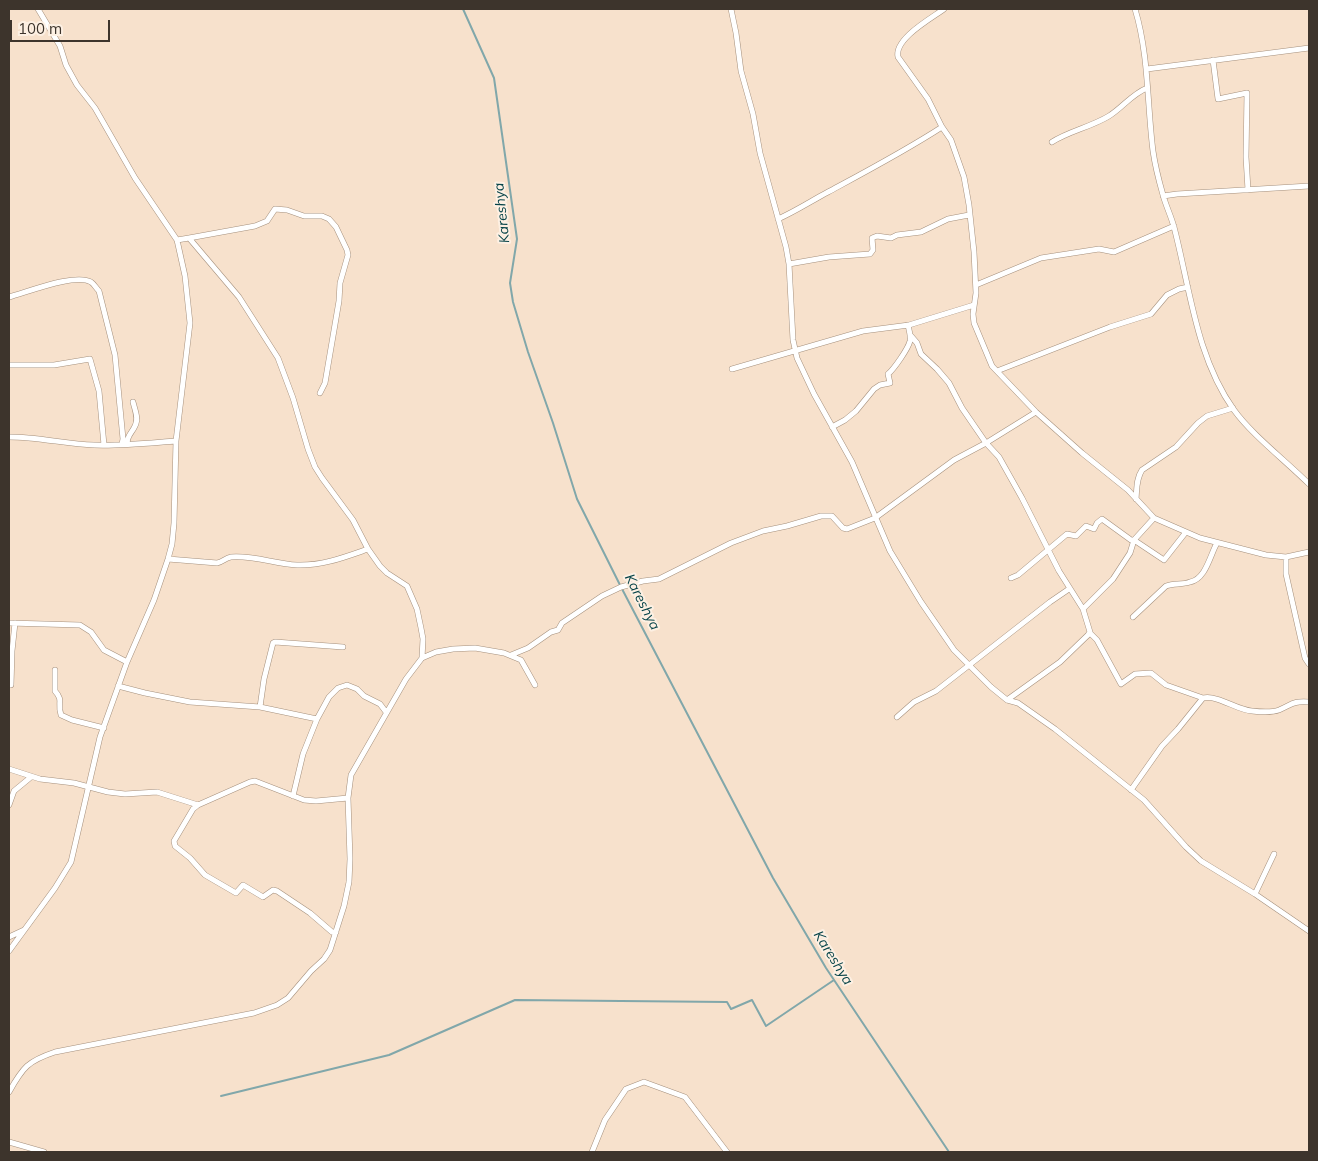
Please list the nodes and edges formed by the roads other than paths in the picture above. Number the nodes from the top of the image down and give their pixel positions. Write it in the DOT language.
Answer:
graph roads {
  1 [pos="38,9"];
  2 [pos="731,9"];
  3 [pos="944,9"];
  4 [pos="1135,9"];
  5 [pos="1309,48"];
  6 [pos="1213,60"];
  7 [pos="1147,69"];
  8 [pos="1147,88"];
  9 [pos="942,127"];
  10 [pos="1052,142"];
  11 [pos="1309,186"];
  12 [pos="1248,190"];
  13 [pos="1163,196"];
  14 [pos="969,215"];
  15 [pos="778,219"];
  16 [pos="1174,226"];
  17 [pos="190,238"];
  18 [pos="177,240"];
  19 [pos="789,264"];
  20 [pos="976,285"];
  21 [pos="1188,287"];
  22 [pos="9,297"];
  23 [pos="974,305"];
  24 [pos="908,325"];
  25 [pos="911,336"];
  26 [pos="795,351"];
  27 [pos="9,365"];
  28 [pos="732,369"];
  29 [pos="997,371"];
  30 [pos="320,393"];
  31 [pos="133,402"];
  32 [pos="1233,408"];
  33 [pos="1036,412"];
  34 [pos="832,427"];
  35 [pos="9,437"];
  36 [pos="176,441"];
  37 [pos="986,443"];
  38 [pos="125,444"];
  39 [pos="104,445"];
  40 [pos="1309,484"];
  41 [pos="1136,499"];
  42 [pos="875,518"];
  43 [pos="1154,518"];
  44 [pos="1186,532"];
  45 [pos="1134,540"];
  46 [pos="1217,543"];
  47 [pos="368,549"];
  48 [pos="1047,550"];
  49 [pos="1309,552"];
  50 [pos="1286,557"];
  51 [pos="168,559"];
  52 [pos="1011,578"];
  53 [pos="1069,589"];
  54 [pos="1083,609"];
  55 [pos="1133,617"];
  56 [pos="9,623"];
  57 [pos="16,623"];
  58 [pos="1090,633"];
  59 [pos="343,647"];
  60 [pos="512,655"];
  61 [pos="422,658"];
  62 [pos="127,662"];
  63 [pos="1309,664"];
  64 [pos="970,665"];
  65 [pos="55,670"];
  66 [pos="11,685"];
  67 [pos="535,685"];
  68 [pos="118,686"];
  69 [pos="1203,698"];
  70 [pos="1007,700"];
  71 [pos="1309,702"];
  72 [pos="260,707"];
  73 [pos="386,712"];
  74 [pos="897,717"];
  75 [pos="317,719"];
  76 [pos="104,728"];
  77 [pos="9,769"];
  78 [pos="32,777"];
  79 [pos="88,786"];
  80 [pos="1131,790"];
  81 [pos="293,796"];
  82 [pos="348,798"];
  83 [pos="198,804"];
  84 [pos="9,806"];
  85 [pos="1274,854"];
  86 [pos="1256,894"];
  87 [pos="27,928"];
  88 [pos="1309,931"];
  89 [pos="336,932"];
  90 [pos="9,937"];
  91 [pos="9,951"];
  92 [pos="9,1092"];
  93 [pos="9,1142"];
  94 [pos="44,1152"];
  95 [pos="592,1152"];
  96 [pos="726,1152"];
  1 -- 18 [label="street"];
  2 -- 15 [label="street"];
  3 -- 9 [label="street"];
  4 -- 7 [label="street"];
  5 -- 6 [label="street"];
  6 -- 7 [label="street"];
  6 -- 12 [label="street"];
  7 -- 8 [label="street"];
  8 -- 10 [label="street"];
  8 -- 13 [label="street"];
  9 -- 14 [label="street"];
  9 -- 15 [label="street"];
  11 -- 12 [label="street"];
  12 -- 13 [label="street"];
  13 -- 16 [label="street"];
  14 -- 19 [label="street"];
  14 -- 20 [label="street"];
  15 -- 19 [label="street"];
  16 -- 20 [label="street"];
  16 -- 21 [label="street"];
  17 -- 18 [label="street"];
  17 -- 30 [label="street"];
  17 -- 47 [label="street"];
  18 -- 36 [label="street"];
  19 -- 26 [label="street"];
  20 -- 23 [label="street"];
  21 -- 29 [label="street"];
  21 -- 32 [label="street"];
  22 -- 38 [label="street"];
  23 -- 24 [label="street"];
  23 -- 29 [label="street"];
  24 -- 25 [label="street"];
  24 -- 26 [label="street"];
  25 -- 34 [label="street"];
  25 -- 37 [label="street"];
  26 -- 28 [label="street"];
  26 -- 34 [label="street"];
  27 -- 39 [label="street"];
  29 -- 33 [label="street"];
  31 -- 38 [label="street"];
  32 -- 40 [label="street"];
  32 -- 41 [label="street"];
  33 -- 37 [label="street"];
  33 -- 41 [label="street"];
  34 -- 42 [label="street"];
  35 -- 39 [label="street"];
  36 -- 38 [label="street"];
  36 -- 51 [label="street"];
  37 -- 42 [label="street"];
  37 -- 48 [label="street"];
  38 -- 39 [label="street"];
  41 -- 43 [label="street"];
  42 -- 60 [label="street"];
  42 -- 64 [label="street"];
  43 -- 44 [label="street"];
  43 -- 45 [label="street"];
  44 -- 45 [label="street"];
  44 -- 46 [label="street"];
  45 -- 48 [label="street"];
  45 -- 54 [label="street"];
  46 -- 50 [label="street"];
  46 -- 55 [label="street"];
  47 -- 51 [label="street"];
  47 -- 61 [label="street"];
  48 -- 52 [label="street"];
  48 -- 53 [label="street"];
  49 -- 50 [label="street"];
  50 -- 63 [label="street"];
  51 -- 62 [label="street"];
  53 -- 54 [label="street"];
  53 -- 64 [label="street"];
  54 -- 58 [label="street"];
  56 -- 57 [label="street"];
  57 -- 62 [label="street"];
  57 -- 66 [label="street"];
  58 -- 69 [label="street"];
  58 -- 70 [label="street"];
  59 -- 72 [label="street"];
  60 -- 61 [label="street"];
  60 -- 67 [label="street"];
  61 -- 73 [label="street"];
  62 -- 68 [label="street"];
  64 -- 70 [label="street"];
  64 -- 74 [label="street"];
  65 -- 76 [label="street"];
  68 -- 72 [label="street"];
  68 -- 76 [label="street"];
  69 -- 71 [label="street"];
  69 -- 80 [label="street"];
  70 -- 80 [label="street"];
  72 -- 75 [label="street"];
  73 -- 75 [label="street"];
  73 -- 82 [label="street"];
  75 -- 81 [label="street"];
  76 -- 79 [label="street"];
  77 -- 78 [label="street"];
  78 -- 79 [label="street"];
  78 -- 84 [label="street"];
  79 -- 83 [label="street"];
  79 -- 87 [label="street"];
  80 -- 86 [label="street"];
  81 -- 82 [label="street"];
  81 -- 83 [label="street"];
  82 -- 89 [label="street"];
  83 -- 89 [label="street"];
  85 -- 86 [label="street"];
  86 -- 88 [label="street"];
  87 -- 90 [label="street"];
  87 -- 91 [label="street"];
  89 -- 92 [label="street"];
  93 -- 94 [label="street"];
  95 -- 96 [label="street"];
}
